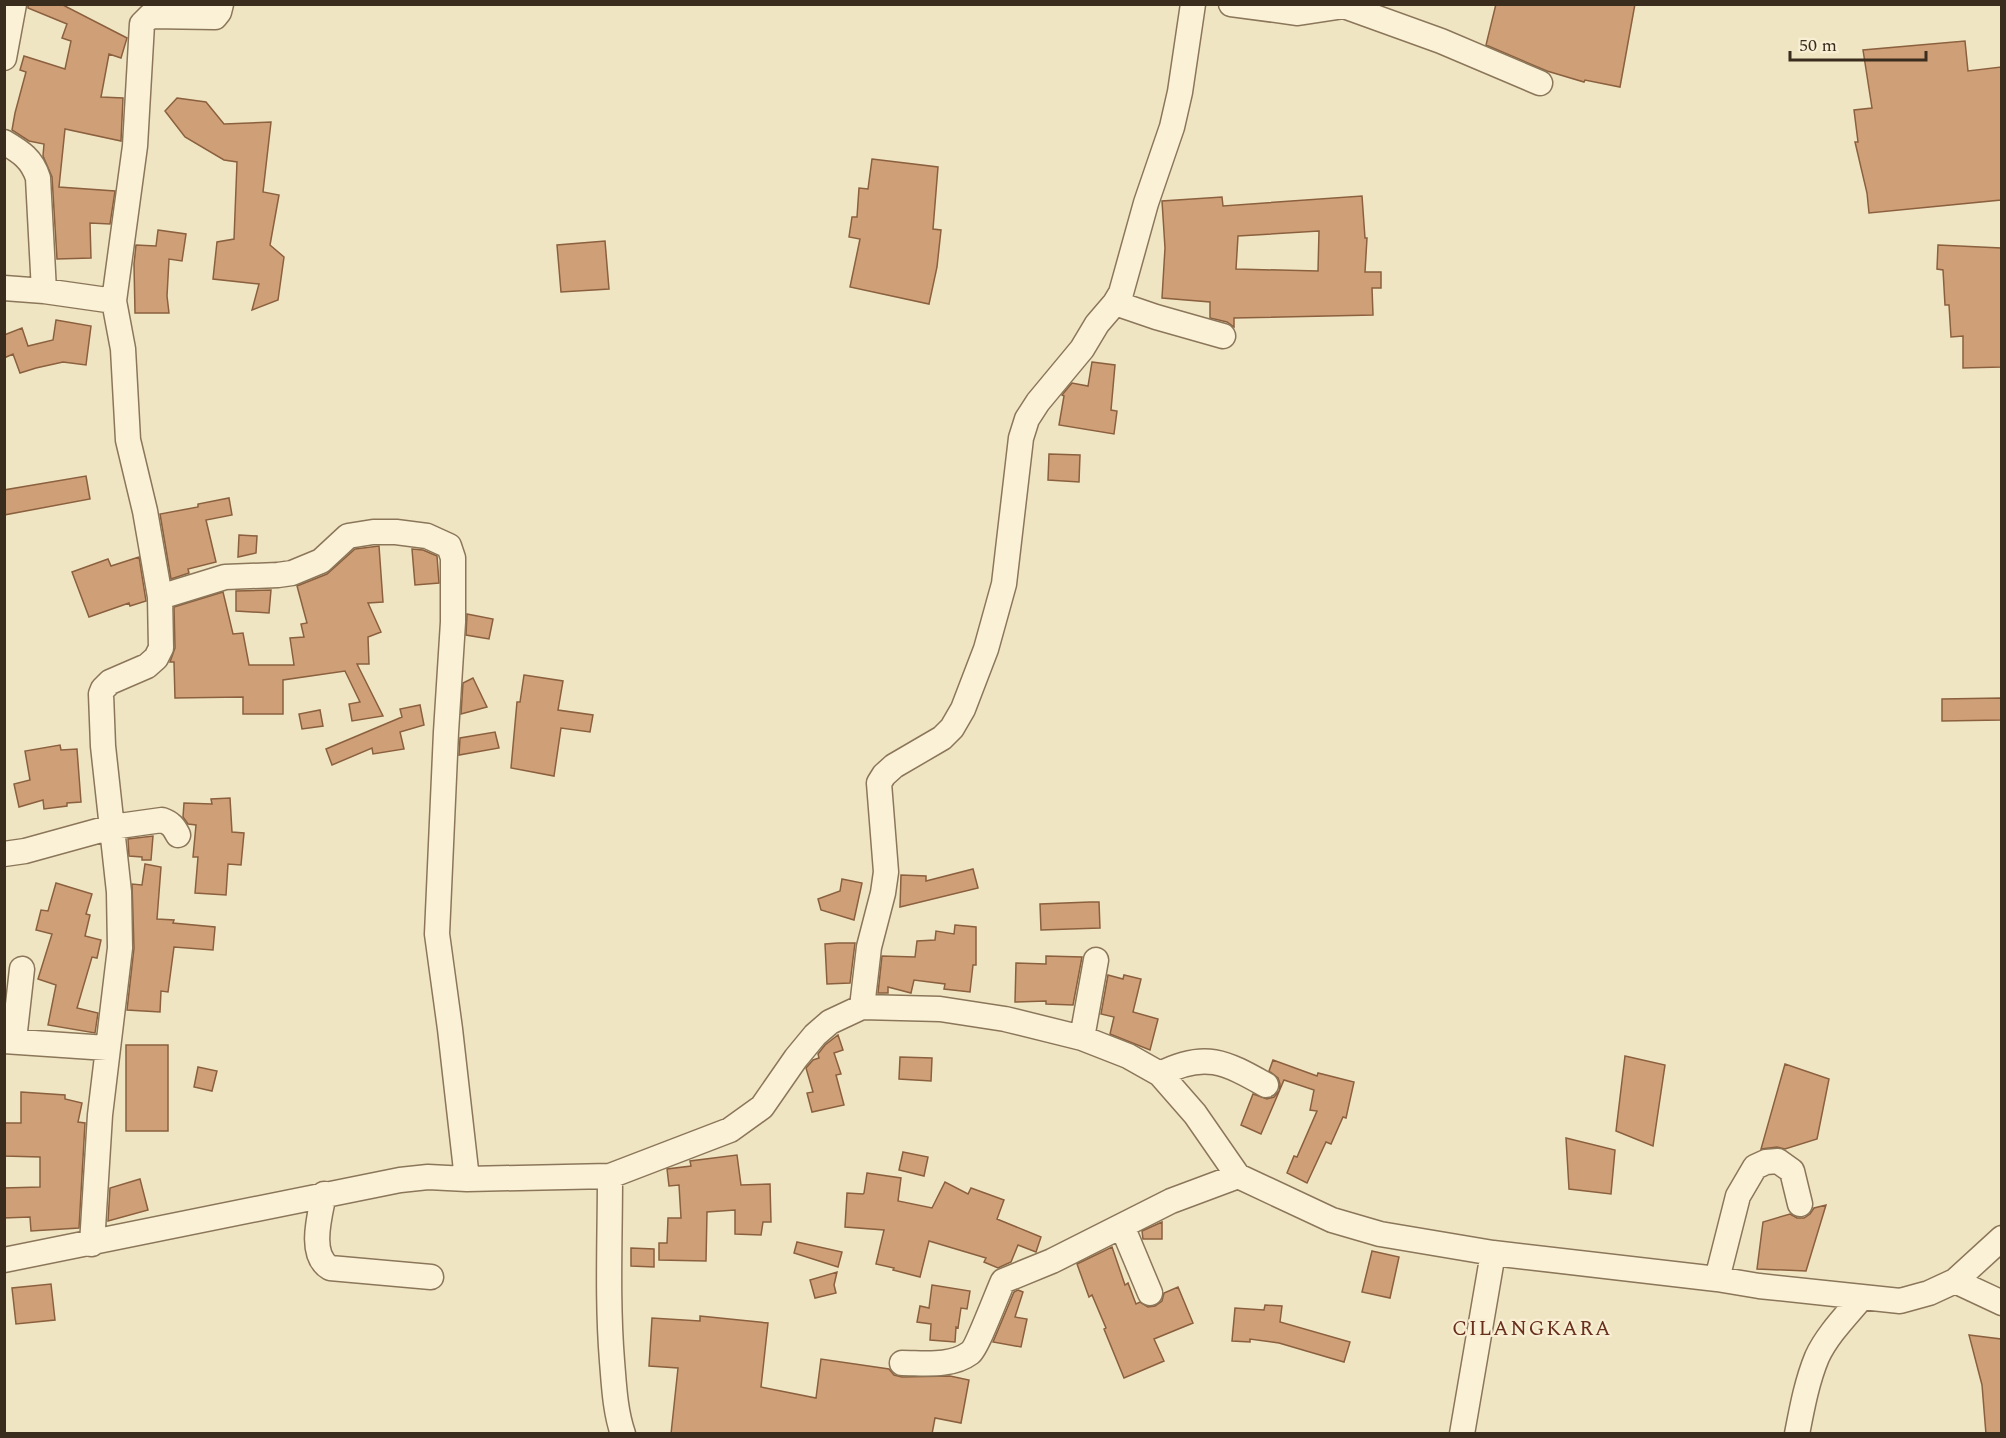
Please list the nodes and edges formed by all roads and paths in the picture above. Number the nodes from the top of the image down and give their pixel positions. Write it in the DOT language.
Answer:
graph roads {
  1 [pos="14,4"];
  2 [pos="220,4"];
  3 [pos="1193,4"];
  4 [pos="1231,4"];
  5 [pos="1344,5"];
  6 [pos="4,58"];
  7 [pos="1540,83"];
  8 [pos="4,142"];
  9 [pos="4,288"];
  10 [pos="44,291"];
  11 [pos="114,301"];
  12 [pos="1115,303"];
  13 [pos="1223,336"];
  14 [pos="160,597"];
  15 [pos="112,827"];
  16 [pos="178,834"];
  17 [pos="4,854"];
  18 [pos="1096,960"];
  19 [pos="22,969"];
  20 [pos="862,1008"];
  21 [pos="1082,1038"];
  22 [pos="9,1041"];
  23 [pos="107,1048"];
  24 [pos="1160,1074"];
  25 [pos="1266,1085"];
  26 [pos="610,1176"];
  27 [pos="1238,1176"];
  28 [pos="467,1179"];
  29 [pos="324,1194"];
  30 [pos="1800,1204"];
  31 [pos="1122,1226"];
  32 [pos="2001,1238"];
  33 [pos="92,1244"];
  34 [pos="1493,1253"];
  35 [pos="4,1260"];
  36 [pos="431,1277"];
  37 [pos="1717,1280"];
  38 [pos="1955,1281"];
  39 [pos="1150,1293"];
  40 [pos="1862,1297"];
  41 [pos="2001,1303"];
  42 [pos="902,1363"];
  43 [pos="623,1434"];
  44 [pos="1462,1434"];
  45 [pos="1797,1434"];
  1 -- 6 [label="street"];
  2 -- 11 [label="street"];
  3 -- 12 [label="street"];
  4 -- 5 [label="street"];
  5 -- 7 [label="street"];
  8 -- 10 [label="street"];
  9 -- 10 [label="street"];
  10 -- 11 [label="street"];
  11 -- 14 [label="street"];
  12 -- 13 [label="street"];
  12 -- 20 [label="street"];
  14 -- 15 [label="street"];
  14 -- 28 [label="street"];
  15 -- 16 [label="street"];
  15 -- 17 [label="street"];
  15 -- 23 [label="street"];
  18 -- 21 [label="street"];
  19 -- 22 [label="street"];
  20 -- 21 [label="street"];
  20 -- 26 [label="street"];
  21 -- 24 [label="street"];
  22 -- 23 [label="street"];
  23 -- 33 [label="street"];
  24 -- 25 [label="street"];
  24 -- 27 [label="street"];
  26 -- 28 [label="street"];
  26 -- 43 [label="street"];
  27 -- 31 [label="street"];
  27 -- 34 [label="street"];
  28 -- 29 [label="street"];
  29 -- 33 [label="street"];
  29 -- 36 [label="street"];
  30 -- 37 [label="street"];
  31 -- 39 [label="street"];
  31 -- 42 [label="street"];
  32 -- 38 [label="street"];
  33 -- 35 [label="street"];
  34 -- 37 [label="street"];
  34 -- 44 [label="street"];
  37 -- 40 [label="street"];
  38 -- 40 [label="street"];
  38 -- 41 [label="street"];
  40 -- 45 [label="street"];
}
